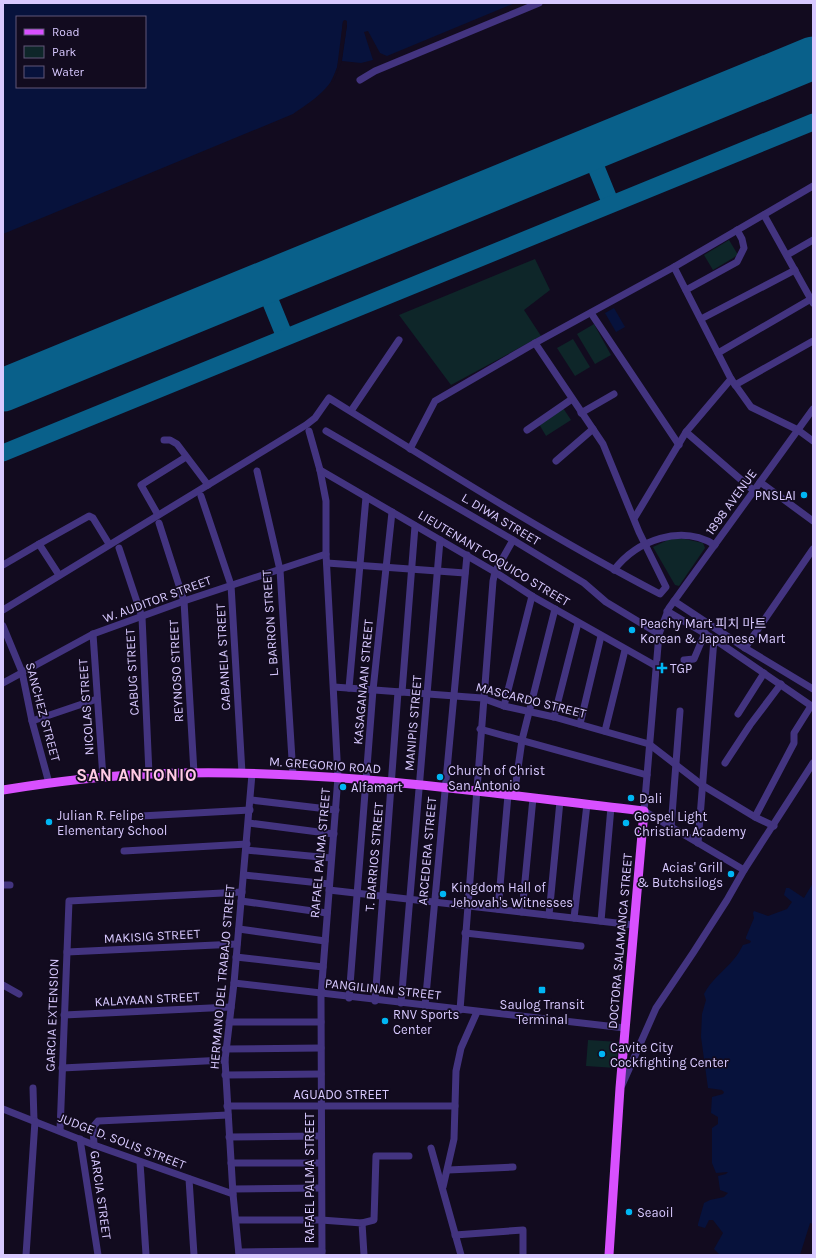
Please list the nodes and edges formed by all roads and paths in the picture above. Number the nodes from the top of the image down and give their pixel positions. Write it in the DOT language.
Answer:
graph roads {
  1 [pos="539,3"];
  2 [pos="360,80"];
  3 [pos="813,186"];
  4 [pos="764,215"];
  5 [pos="737,230"];
  6 [pos="813,240"];
  7 [pos="787,255"];
  8 [pos="674,267"];
  9 [pos="795,270"];
  10 [pos="686,290"];
  11 [pos="812,301"];
  12 [pos="590,313"];
  13 [pos="701,319"];
  14 [pos="399,340"];
  15 [pos="813,341"];
  16 [pos="535,343"];
  17 [pos="718,353"];
  18 [pos="733,382"];
  19 [pos="614,394"];
  20 [pos="572,399"];
  21 [pos="813,410"];
  22 [pos="351,411"];
  23 [pos="582,413"];
  24 [pos="593,429"];
  25 [pos="527,430"];
  26 [pos="798,430"];
  27 [pos="326,431"];
  28 [pos="309,432"];
  29 [pos="686,432"];
  30 [pos="164,440"];
  31 [pos="813,441"];
  32 [pos="679,445"];
  33 [pos="410,449"];
  34 [pos="186,457"];
  35 [pos="556,461"];
  36 [pos="320,470"];
  37 [pos="257,471"];
  38 [pos="760,482"];
  39 [pos="208,485"];
  40 [pos="754,491"];
  41 [pos="201,496"];
  42 [pos="366,497"];
  43 [pos="392,512"];
  44 [pos="158,515"];
  45 [pos="634,517"];
  46 [pos="813,521"];
  47 [pos="159,523"];
  48 [pos="415,526"];
  49 [pos="440,540"];
  50 [pos="513,540"];
  51 [pos="39,544"];
  52 [pos="109,544"];
  53 [pos="645,544"];
  54 [pos="715,545"];
  55 [pos="119,548"];
  56 [pos="813,549"];
  57 [pos="326,554"];
  58 [pos="467,555"];
  59 [pos="327,563"];
  60 [pos="3,565"];
  61 [pos="359,565"];
  62 [pos="385,567"];
  63 [pos="411,569"];
  64 [pos="280,570"];
  65 [pos="614,570"];
  66 [pos="437,571"];
  67 [pos="495,572"];
  68 [pos="465,573"];
  69 [pos="59,575"];
  70 [pos="231,586"];
  71 [pos="532,596"];
  72 [pos="184,601"];
  73 [pos="674,601"];
  74 [pos="555,609"];
  75 [pos="3,610"];
  76 [pos="668,610"];
  77 [pos="142,617"];
  78 [pos="578,623"];
  79 [pos="3,626"];
  80 [pos="705,633"];
  81 [pos="93,634"];
  82 [pos="659,634"];
  83 [pos="601,636"];
  84 [pos="714,639"];
  85 [pos="745,648"];
  86 [pos="625,650"];
  87 [pos="684,660"];
  88 [pos="656,666"];
  89 [pos="22,672"];
  90 [pos="764,673"];
  91 [pos="3,683"];
  92 [pos="781,684"];
  93 [pos="334,687"];
  94 [pos="349,688"];
  95 [pos="813,689"];
  96 [pos="373,690"];
  97 [pos="400,692"];
  98 [pos="427,694"];
  99 [pos="453,696"];
  100 [pos="482,698"];
  101 [pos="97,699"];
  102 [pos="504,706"];
  103 [pos="812,706"];
  104 [pos="529,711"];
  105 [pos="680,711"];
  106 [pos="738,714"];
  107 [pos="554,717"];
  108 [pos="32,721"];
  109 [pos="580,724"];
  110 [pos="480,729"];
  111 [pos="605,731"];
  112 [pos="522,740"];
  113 [pos="649,744"];
  114 [pos="725,763"];
  115 [pos="813,763"];
  116 [pos="676,765"];
  117 [pos="194,773"];
  118 [pos="242,773"];
  119 [pos="149,774"];
  120 [pos="252,774"];
  121 [pos="293,775"];
  122 [pos="647,775"];
  123 [pos="103,778"];
  124 [pos="338,778"];
  125 [pos="366,780"];
  126 [pos="49,783"];
  127 [pos="393,783"];
  128 [pos="702,784"];
  129 [pos="420,786"];
  130 [pos="445,788"];
  131 [pos="3,790"];
  132 [pos="476,791"];
  133 [pos="511,795"];
  134 [pos="533,798"];
  135 [pos="251,800"];
  136 [pos="560,801"];
  137 [pos="587,804"];
  138 [pos="611,807"];
  139 [pos="250,810"];
  140 [pos="336,810"];
  141 [pos="644,810"];
  142 [pos="141,816"];
  143 [pos="755,817"];
  144 [pos="249,823"];
  145 [pos="774,826"];
  146 [pos="671,828"];
  147 [pos="334,834"];
  148 [pos="698,843"];
  149 [pos="246,847"];
  150 [pos="124,851"];
  151 [pos="332,858"];
  152 [pos="744,870"];
  153 [pos="244,875"];
  154 [pos="329,887"];
  155 [pos="242,892"];
  156 [pos="357,893"];
  157 [pos="382,896"];
  158 [pos="410,899"];
  159 [pos="241,901"];
  160 [pos="435,902"];
  161 [pos="468,906"];
  162 [pos="498,909"];
  163 [pos="522,912"];
  164 [pos="327,913"];
  165 [pos="549,915"];
  166 [pos="574,918"];
  167 [pos="601,921"];
  168 [pos="634,925"];
  169 [pos="239,930"];
  170 [pos="466,933"];
  171 [pos="325,941"];
  172 [pos="237,944"];
  173 [pos="580,946"];
  174 [pos="67,952"];
  175 [pos="236,957"];
  176 [pos="323,967"];
  177 [pos="234,983"];
  178 [pos="3,985"];
  179 [pos="19,994"];
  180 [pos="321,995"];
  181 [pos="349,998"];
  182 [pos="375,1001"];
  183 [pos="401,1003"];
  184 [pos="230,1006"];
  185 [pos="425,1006"];
  186 [pos="460,1010"];
  187 [pos="477,1012"];
  188 [pos="64,1015"];
  189 [pos="229,1022"];
  190 [pos="321,1022"];
  191 [pos="625,1028"];
  192 [pos="321,1048"];
  193 [pos="226,1049"];
  194 [pos="224,1060"];
  195 [pos="62,1068"];
  196 [pos="225,1074"];
  197 [pos="321,1074"];
  198 [pos="33,1088"];
  199 [pos="620,1088"];
  200 [pos="227,1106"];
  201 [pos="321,1106"];
  202 [pos="455,1106"];
  203 [pos="3,1109"];
  204 [pos="228,1115"];
  205 [pos="34,1121"];
  206 [pos="60,1131"];
  207 [pos="321,1136"];
  208 [pos="229,1137"];
  209 [pos="80,1139"];
  210 [pos="94,1145"];
  211 [pos="431,1148"];
  212 [pos="409,1156"];
  213 [pos="140,1162"];
  214 [pos="231,1163"];
  215 [pos="321,1163"];
  216 [pos="513,1167"];
  217 [pos="448,1170"];
  218 [pos="189,1179"];
  219 [pos="443,1187"];
  220 [pos="321,1188"];
  221 [pos="233,1191"];
  222 [pos="236,1220"];
  223 [pos="321,1220"];
  224 [pos="362,1223"];
  225 [pos="455,1235"];
  226 [pos="322,1253"];
  227 [pos="239,1254"];
  228 [pos="26,1255"];
  229 [pos="98,1255"];
  230 [pos="146,1255"];
  231 [pos="194,1255"];
  232 [pos="364,1255"];
  233 [pos="461,1255"];
  234 [pos="523,1255"];
  235 [pos="609,1255"];
  1 -- 2 [label="street"];
  3 -- 4 [label="street"];
  4 -- 5 [label="street"];
  4 -- 7 [label="street"];
  5 -- 8 [label="street"];
  5 -- 10 [label="street"];
  6 -- 7 [label="street"];
  7 -- 9 [label="street"];
  8 -- 10 [label="street"];
  8 -- 12 [label="street"];
  9 -- 11 [label="street"];
  9 -- 13 [label="street"];
  10 -- 13 [label="street"];
  11 -- 17 [label="street"];
  12 -- 16 [label="street"];
  12 -- 32 [label="street"];
  13 -- 17 [label="street"];
  14 -- 22 [label="street"];
  15 -- 18 [label="street"];
  16 -- 20 [label="street"];
  16 -- 33 [label="street"];
  17 -- 18 [label="street"];
  18 -- 26 [label="street"];
  18 -- 29 [label="street"];
  19 -- 23 [label="street"];
  20 -- 23 [label="street"];
  20 -- 25 [label="street"];
  21 -- 26 [label="street, 1898 AVENUE"];
  22 -- 33 [label="street"];
  22 -- 39 [label="street"];
  23 -- 24 [label="street"];
  24 -- 35 [label="street"];
  24 -- 45 [label="street"];
  26 -- 31 [label="street"];
  26 -- 38 [label="street, 1898 AVENUE"];
  27 -- 50 [label="street, L. DIWA STREET"];
  28 -- 36 [label="street, RAFAEL PALMA STREET"];
  29 -- 32 [label="street"];
  29 -- 40 [label="street"];
  30 -- 34 [label="street"];
  32 -- 45 [label="street"];
  33 -- 65 [label="street"];
  34 -- 39 [label="street"];
  34 -- 44 [label="street"];
  36 -- 42 [label="street, LIEUTENANT COQUICO STREET"];
  36 -- 57 [label="street, RAFAEL PALMA STREET"];
  37 -- 64 [label="street, L. BARRON STREET"];
  38 -- 40 [label="street, 1898 AVENUE"];
  38 -- 46 [label="street"];
  39 -- 44 [label="street"];
  40 -- 54 [label="street, 1898 AVENUE"];
  41 -- 70 [label="street, CABANELA STREET"];
  42 -- 43 [label="street, LIEUTENANT COQUICO STREET"];
  42 -- 61 [label="street"];
  43 -- 48 [label="street, LIEUTENANT COQUICO STREET"];
  43 -- 62 [label="street, KASAGANAAN STREET"];
  44 -- 52 [label="street"];
  45 -- 53 [label="street"];
  47 -- 72 [label="street, REYNOSO STREET"];
  48 -- 49 [label="street, LIEUTENANT COQUICO STREET"];
  48 -- 63 [label="street, T. BARRIOS STREET"];
  49 -- 58 [label="street, LIEUTENANT COQUICO STREET"];
  49 -- 66 [label="street, MANIPIS STREET"];
  50 -- 67 [label="street"];
  50 -- 82 [label="street, L. DIWA STREET"];
  51 -- 52 [label="street"];
  51 -- 60 [label="street"];
  51 -- 69 [label="street"];
  52 -- 69 [label="street"];
  53 -- 54 [label="street"];
  53 -- 65 [label="street"];
  53 -- 65 [label="street"];
  54 -- 73 [label="street, 1898 AVENUE"];
  55 -- 77 [label="street, CABUG STREET"];
  56 -- 85 [label="street"];
  57 -- 59 [label="street, RAFAEL PALMA STREET"];
  57 -- 64 [label="street, W. AUDITOR STREET"];
  58 -- 67 [label="street, LIEUTENANT COQUICO STREET"];
  58 -- 68 [label="street, ARCEDERA STREET"];
  59 -- 61 [label="street"];
  59 -- 93 [label="street, RAFAEL PALMA STREET"];
  61 -- 62 [label="street"];
  61 -- 94 [label="street"];
  62 -- 63 [label="street"];
  62 -- 96 [label="street, KASAGANAAN STREET"];
  63 -- 66 [label="street"];
  63 -- 97 [label="street, T. BARRIOS STREET"];
  64 -- 70 [label="street, W. AUDITOR STREET"];
  64 -- 121 [label="street, L. BARRON STREET"];
  66 -- 68 [label="street"];
  66 -- 98 [label="street, MANIPIS STREET"];
  67 -- 71 [label="street, LIEUTENANT COQUICO STREET"];
  67 -- 100 [label="street"];
  68 -- 99 [label="street, ARCEDERA STREET"];
  69 -- 75 [label="street"];
  70 -- 72 [label="street, W. AUDITOR STREET"];
  70 -- 118 [label="street, CABANELA STREET"];
  71 -- 74 [label="street, LIEUTENANT COQUICO STREET"];
  71 -- 102 [label="street"];
  72 -- 77 [label="street, W. AUDITOR STREET"];
  72 -- 117 [label="street, REYNOSO STREET"];
  73 -- 76 [label="street, 1898 AVENUE"];
  73 -- 85 [label="street"];
  74 -- 78 [label="street, LIEUTENANT COQUICO STREET"];
  74 -- 104 [label="street"];
  76 -- 80 [label="street"];
  76 -- 82 [label="street, DOCTORA SALAMANCA STREET"];
  77 -- 81 [label="street, W. AUDITOR STREET"];
  77 -- 119 [label="street, CABUG STREET"];
  78 -- 83 [label="street, LIEUTENANT COQUICO STREET"];
  78 -- 107 [label="street"];
  79 -- 89 [label="street, SANCHEZ STREET"];
  80 -- 84 [label="street"];
  80 -- 87 [label="street"];
  81 -- 89 [label="street, W. AUDITOR STREET"];
  81 -- 101 [label="street, NICOLAS STREET"];
  82 -- 88 [label="street, DOCTORA SALAMANCA STREET"];
  83 -- 86 [label="street, LIEUTENANT COQUICO STREET"];
  83 -- 109 [label="street"];
  84 -- 90 [label="street"];
  84 -- 128 [label="street"];
  85 -- 95 [label="street"];
  86 -- 88 [label="street, LIEUTENANT COQUICO STREET"];
  86 -- 111 [label="street"];
  88 -- 113 [label="street, DOCTORA SALAMANCA STREET"];
  89 -- 91 [label="street, W. AUDITOR STREET"];
  89 -- 108 [label="street, SANCHEZ STREET"];
  90 -- 92 [label="street"];
  90 -- 106 [label="street"];
  92 -- 103 [label="street"];
  92 -- 114 [label="street"];
  93 -- 94 [label="street, MASCARDO STREET"];
  93 -- 124 [label="street, RAFAEL PALMA STREET"];
  94 -- 96 [label="street, MASCARDO STREET"];
  96 -- 97 [label="street, MASCARDO STREET"];
  96 -- 125 [label="street, KASAGANAAN STREET"];
  97 -- 98 [label="street, MASCARDO STREET"];
  97 -- 127 [label="street, T. BARRIOS STREET"];
  98 -- 99 [label="street, MASCARDO STREET"];
  98 -- 129 [label="street, MANIPIS STREET"];
  99 -- 100 [label="street, MASCARDO STREET"];
  99 -- 130 [label="street, ARCEDERA STREET"];
  100 -- 102 [label="street, MASCARDO STREET"];
  100 -- 110 [label="street"];
  101 -- 108 [label="street"];
  101 -- 123 [label="street, NICOLAS STREET"];
  102 -- 104 [label="street, MASCARDO STREET"];
  103 -- 143 [label="street"];
  104 -- 107 [label="street, MASCARDO STREET"];
  104 -- 112 [label="street"];
  105 -- 116 [label="street"];
  107 -- 109 [label="street, MASCARDO STREET"];
  108 -- 126 [label="street, SANCHEZ STREET"];
  109 -- 111 [label="street, MASCARDO STREET"];
  110 -- 112 [label="street"];
  110 -- 132 [label="street"];
  111 -- 113 [label="street, MASCARDO STREET"];
  112 -- 122 [label="street"];
  112 -- 133 [label="street"];
  113 -- 116 [label="street"];
  113 -- 122 [label="street, DOCTORA SALAMANCA STREET"];
  115 -- 145 [label="street"];
  116 -- 128 [label="street"];
  116 -- 146 [label="street"];
  117 -- 118 [label="main road, M. GREGORIO ROAD"];
  117 -- 119 [label="main road, M. GREGORIO ROAD"];
  118 -- 120 [label="main road, M. GREGORIO ROAD"];
  119 -- 123 [label="main road, M. GREGORIO ROAD"];
  120 -- 121 [label="main road, M. GREGORIO ROAD"];
  120 -- 135 [label="street, HERMANO DEL TRABAJO STREET"];
  121 -- 124 [label="main road, M. GREGORIO ROAD"];
  122 -- 141 [label="street, DOCTORA SALAMANCA STREET"];
  123 -- 126 [label="main road, M. GREGORIO ROAD"];
  124 -- 125 [label="main road, M. GREGORIO ROAD"];
  124 -- 140 [label="street, RAFAEL PALMA STREET"];
  125 -- 127 [label="main road, M. GREGORIO ROAD"];
  125 -- 156 [label="street, KASAGANAAN STREET"];
  126 -- 131 [label="main road, M. GREGORIO ROAD"];
  127 -- 129 [label="main road, M. GREGORIO ROAD"];
  127 -- 157 [label="street, T. BARRIOS STREET"];
  128 -- 143 [label="street"];
  128 -- 148 [label="street"];
  129 -- 130 [label="main road, M. GREGORIO ROAD"];
  129 -- 158 [label="street, MANIPIS STREET"];
  130 -- 132 [label="main road, M. GREGORIO ROAD"];
  130 -- 160 [label="street, ARCEDERA STREET"];
  132 -- 133 [label="main road, M. GREGORIO ROAD"];
  132 -- 161 [label="street"];
  133 -- 134 [label="main road, M. GREGORIO ROAD"];
  133 -- 162 [label="street"];
  134 -- 136 [label="main road, M. GREGORIO ROAD"];
  134 -- 163 [label="street"];
  135 -- 139 [label="street, HERMANO DEL TRABAJO STREET"];
  135 -- 140 [label="street"];
  136 -- 137 [label="main road, M. GREGORIO ROAD"];
  136 -- 165 [label="street"];
  137 -- 138 [label="main road, M. GREGORIO ROAD"];
  137 -- 166 [label="street"];
  138 -- 141 [label="main road, M. GREGORIO ROAD"];
  138 -- 167 [label="street"];
  139 -- 142 [label="street"];
  139 -- 144 [label="street, HERMANO DEL TRABAJO STREET"];
  140 -- 147 [label="street, RAFAEL PALMA STREET"];
  141 -- 146 [label="street"];
  141 -- 168 [label="main road, DOCTORA SALAMANCA STREET"];
  143 -- 145 [label="street"];
  144 -- 147 [label="street"];
  144 -- 149 [label="street, HERMANO DEL TRABAJO STREET"];
  145 -- 152 [label="street"];
  146 -- 148 [label="street"];
  147 -- 151 [label="street, RAFAEL PALMA STREET"];
  148 -- 152 [label="street"];
  149 -- 150 [label="street"];
  149 -- 151 [label="street"];
  149 -- 153 [label="street, HERMANO DEL TRABAJO STREET"];
  151 -- 154 [label="street, RAFAEL PALMA STREET"];
  152 -- 199 [label="street"];
  153 -- 154 [label="street"];
  153 -- 155 [label="street, HERMANO DEL TRABAJO STREET"];
  154 -- 156 [label="street"];
  154 -- 164 [label="street, RAFAEL PALMA STREET"];
  155 -- 159 [label="street, HERMANO DEL TRABAJO STREET"];
  155 -- 174 [label="street, GARCIA EXTENSION"];
  156 -- 157 [label="street"];
  156 -- 181 [label="street, KASAGANAAN STREET"];
  157 -- 158 [label="street"];
  157 -- 182 [label="street, T. BARRIOS STREET"];
  158 -- 160 [label="street"];
  158 -- 183 [label="street, MANIPIS STREET"];
  159 -- 164 [label="street"];
  159 -- 169 [label="street, HERMANO DEL TRABAJO STREET"];
  160 -- 161 [label="street"];
  160 -- 185 [label="street, ARCEDERA STREET"];
  161 -- 162 [label="street"];
  161 -- 170 [label="street"];
  162 -- 163 [label="street"];
  163 -- 165 [label="street"];
  164 -- 171 [label="street, RAFAEL PALMA STREET"];
  165 -- 166 [label="street"];
  166 -- 167 [label="street"];
  167 -- 168 [label="street"];
  168 -- 191 [label="main road, DOCTORA SALAMANCA STREET"];
  169 -- 171 [label="street"];
  169 -- 172 [label="street, HERMANO DEL TRABAJO STREET"];
  170 -- 173 [label="street"];
  170 -- 186 [label="street"];
  171 -- 176 [label="street, RAFAEL PALMA STREET"];
  172 -- 174 [label="street, MAKISIG STREET"];
  172 -- 175 [label="street, HERMANO DEL TRABAJO STREET"];
  174 -- 188 [label="street, GARCIA EXTENSION"];
  175 -- 176 [label="street"];
  175 -- 177 [label="street, HERMANO DEL TRABAJO STREET"];
  176 -- 180 [label="street, RAFAEL PALMA STREET"];
  177 -- 180 [label="street, PANGILINAN STREET"];
  177 -- 184 [label="street, HERMANO DEL TRABAJO STREET"];
  178 -- 179 [label="street"];
  180 -- 181 [label="street, PANGILINAN STREET"];
  180 -- 190 [label="street, RAFAEL PALMA STREET"];
  181 -- 182 [label="street, PANGILINAN STREET"];
  182 -- 183 [label="street, PANGILINAN STREET"];
  183 -- 185 [label="street, PANGILINAN STREET"];
  184 -- 188 [label="street, KALAYAAN STREET"];
  184 -- 189 [label="street, HERMANO DEL TRABAJO STREET"];
  185 -- 186 [label="street, PANGILINAN STREET"];
  186 -- 187 [label="street, PANGILINAN STREET"];
  187 -- 191 [label="street, PANGILINAN STREET"];
  187 -- 202 [label="street"];
  188 -- 195 [label="street, GARCIA EXTENSION"];
  189 -- 190 [label="street"];
  189 -- 193 [label="street, HERMANO DEL TRABAJO STREET"];
  190 -- 192 [label="street, RAFAEL PALMA STREET"];
  191 -- 199 [label="main road, DOCTORA SALAMANCA STREET"];
  192 -- 193 [label="street"];
  192 -- 197 [label="street, RAFAEL PALMA STREET"];
  193 -- 194 [label="street, HERMANO DEL TRABAJO STREET"];
  194 -- 195 [label="street"];
  194 -- 196 [label="street, HERMANO DEL TRABAJO STREET"];
  195 -- 206 [label="street, GARCIA EXTENSION"];
  196 -- 197 [label="street"];
  196 -- 200 [label="street, HERMANO DEL TRABAJO STREET"];
  197 -- 201 [label="street, RAFAEL PALMA STREET"];
  198 -- 205 [label="street"];
  199 -- 235 [label="main road, DOCTORA SALAMANCA STREET"];
  200 -- 201 [label="street, AGUADO STREET"];
  200 -- 204 [label="street, HERMANO DEL TRABAJO STREET"];
  201 -- 202 [label="street, AGUADO STREET"];
  201 -- 207 [label="street, RAFAEL PALMA STREET"];
  202 -- 217 [label="street"];
  203 -- 205 [label="street, JUDGE D. SOLIS STREET"];
  204 -- 208 [label="street, HERMANO DEL TRABAJO STREET"];
  204 -- 210 [label="street"];
  205 -- 206 [label="street, JUDGE D. SOLIS STREET"];
  205 -- 228 [label="street"];
  206 -- 209 [label="street, JUDGE D. SOLIS STREET"];
  207 -- 208 [label="street"];
  207 -- 215 [label="street, RAFAEL PALMA STREET"];
  208 -- 214 [label="street, HERMANO DEL TRABAJO STREET"];
  209 -- 210 [label="street, JUDGE D. SOLIS STREET"];
  209 -- 229 [label="street, GARCIA STREET"];
  210 -- 213 [label="street, JUDGE D. SOLIS STREET"];
  211 -- 219 [label="street"];
  212 -- 224 [label="street"];
  213 -- 218 [label="street, JUDGE D. SOLIS STREET"];
  213 -- 230 [label="street"];
  214 -- 215 [label="street"];
  214 -- 221 [label="street, HERMANO DEL TRABAJO STREET"];
  215 -- 220 [label="street, RAFAEL PALMA STREET"];
  216 -- 217 [label="street"];
  217 -- 219 [label="street"];
  218 -- 221 [label="street, JUDGE D. SOLIS STREET"];
  218 -- 231 [label="street"];
  219 -- 225 [label="street"];
  220 -- 221 [label="street, JUDGE D. SOLIS STREET"];
  220 -- 223 [label="street, RAFAEL PALMA STREET"];
  221 -- 222 [label="street, HERMANO DEL TRABAJO STREET"];
  222 -- 223 [label="street"];
  222 -- 227 [label="street, HERMANO DEL TRABAJO STREET"];
  223 -- 224 [label="street"];
  223 -- 226 [label="street, RAFAEL PALMA STREET"];
  224 -- 232 [label="street"];
  225 -- 233 [label="street"];
  225 -- 234 [label="street"];
  226 -- 227 [label="street"];
}
